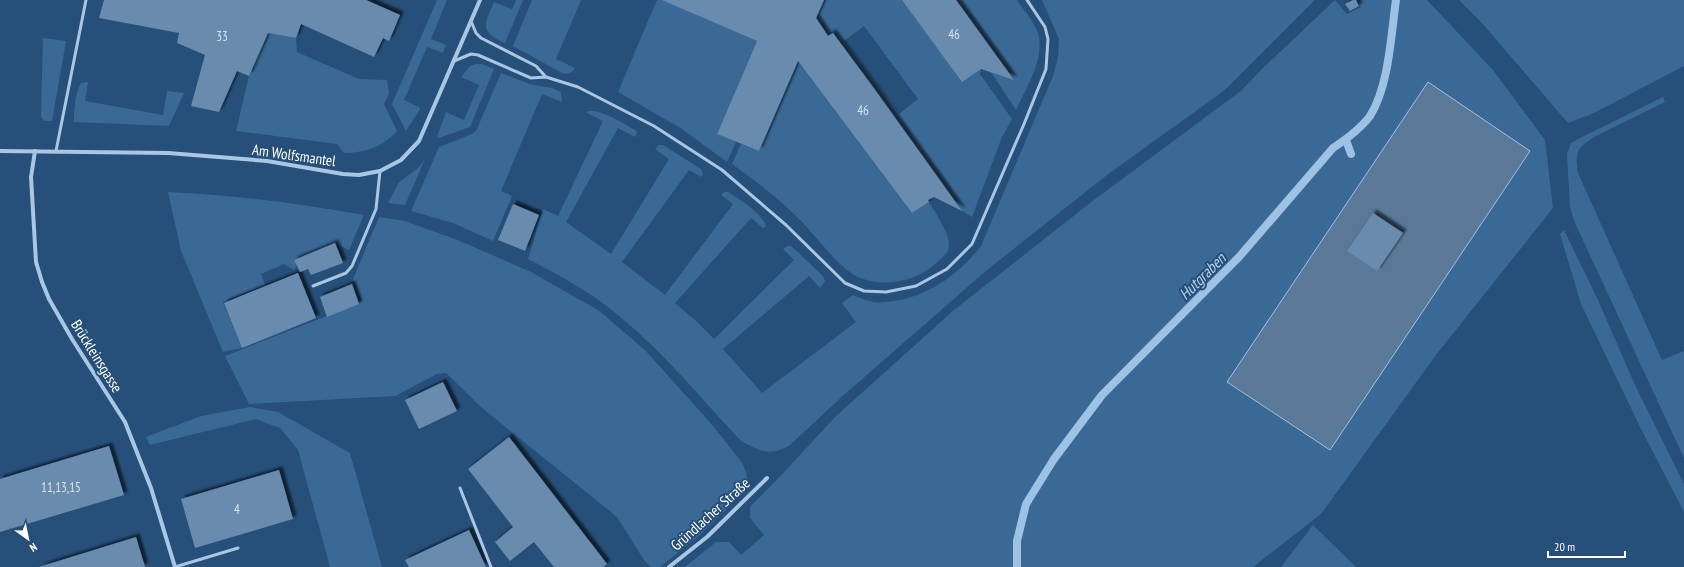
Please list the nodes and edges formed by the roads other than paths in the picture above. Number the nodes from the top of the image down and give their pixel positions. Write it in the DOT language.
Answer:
graph roads {
  1 [pos="86,0"];
  2 [pos="480,0"];
  3 [pos="1027,0"];
  4 [pos="471,21"];
  5 [pos="454,61"];
  6 [pos="546,77"];
  7 [pos="0,151"];
  8 [pos="35,151"];
  9 [pos="56,151"];
  10 [pos="380,171"];
  11 [pos="313,286"];
  12 [pos="768,478"];
  13 [pos="460,488"];
  14 [pos="238,548"];
  15 [pos="175,567"];
  16 [pos="491,567"];
  17 [pos="669,567"];
  1 -- 9 [label="lane"];
  2 -- 4 [label="street, Am Wolfsmantel"];
  3 -- 6 [label="lane"];
  4 -- 5 [label="street, Am Wolfsmantel"];
  4 -- 6 [label="lane"];
  5 -- 6 [label="lane"];
  5 -- 10 [label="street, Am Wolfsmantel"];
  7 -- 8 [label="street, Am Wolfsmantel"];
  8 -- 9 [label="street, Am Wolfsmantel"];
  8 -- 15 [label="street, Brückleinsgasse"];
  9 -- 10 [label="street, Am Wolfsmantel"];
  10 -- 11 [label="lane"];
  12 -- 17 [label="street, Gründlacher Straße"];
  13 -- 16 [label="lane"];
  14 -- 15 [label="lane"];
}
